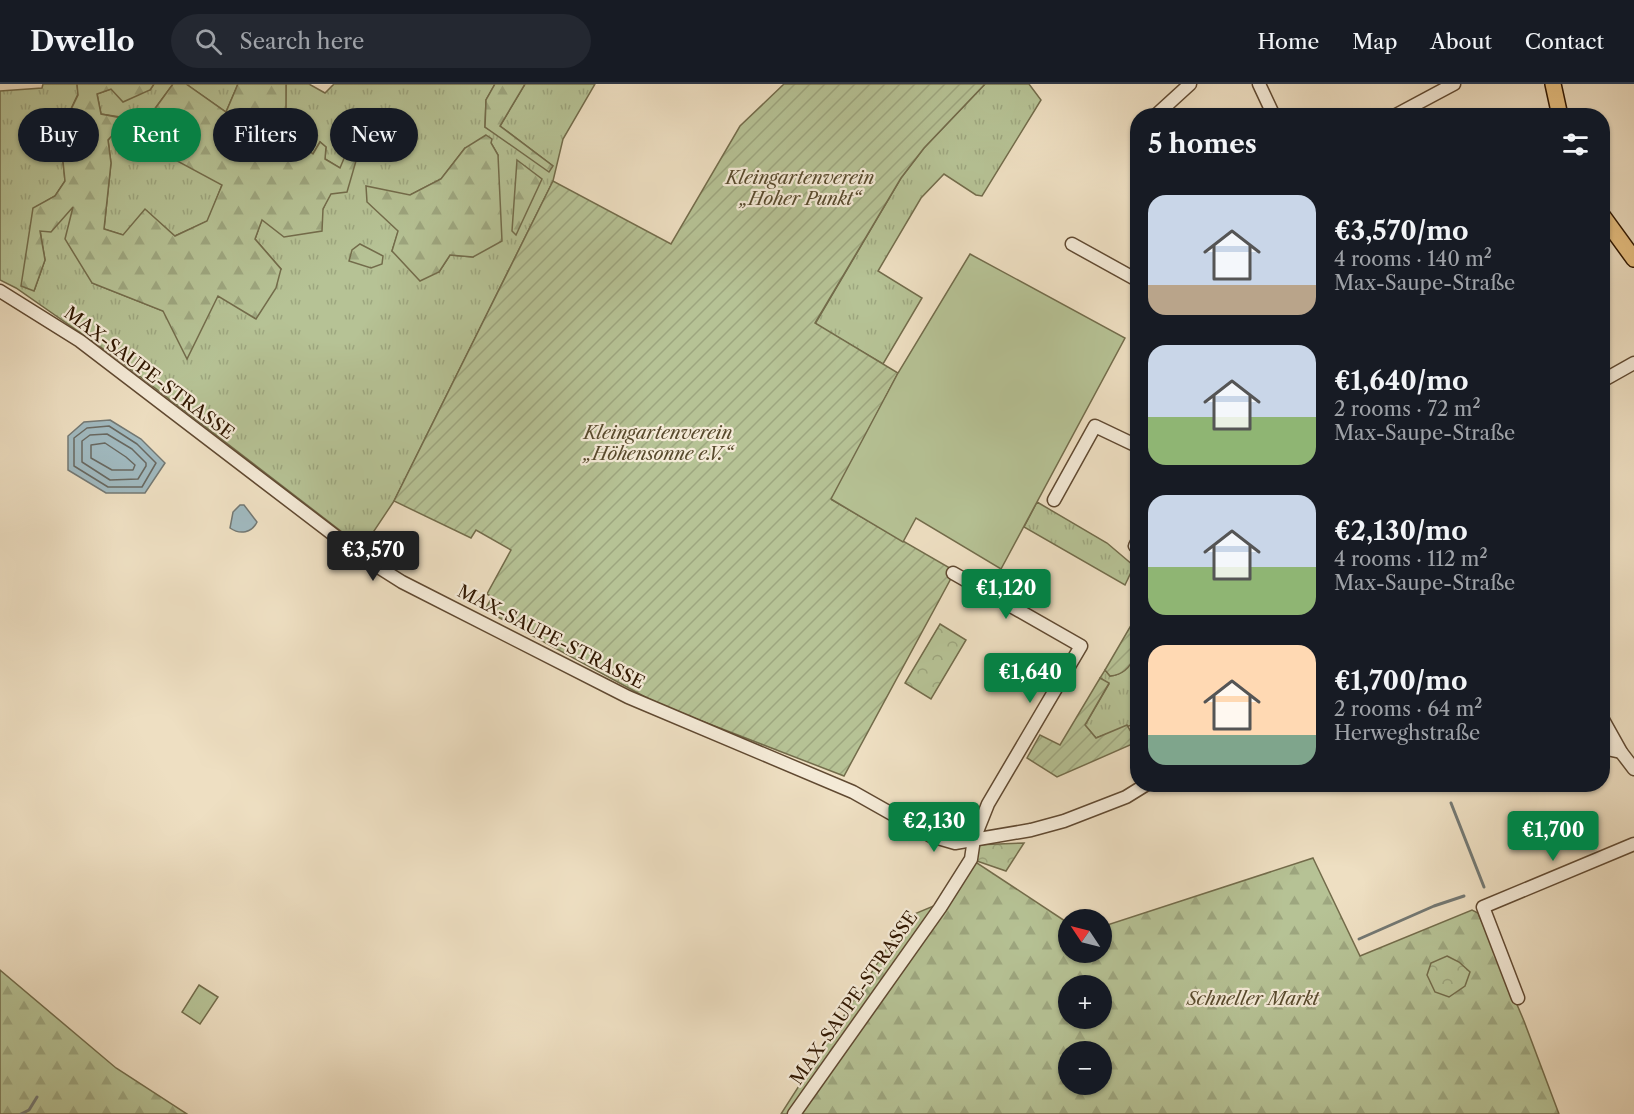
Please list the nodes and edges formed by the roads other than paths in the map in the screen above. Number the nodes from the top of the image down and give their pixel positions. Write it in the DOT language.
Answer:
graph roads {
  1 [pos="1190,84"];
  2 [pos="1258,84"];
  3 [pos="1454,84"];
  4 [pos="1553,84"];
  5 [pos="1164,108"];
  6 [pos="1270,108"];
  7 [pos="1409,108"];
  8 [pos="1558,108"];
  9 [pos="1610,225"];
  10 [pos="1072,244"];
  11 [pos="1634,259"];
  12 [pos="1130,276"];
  13 [pos="0,291"];
  14 [pos="1634,363"];
  15 [pos="1610,376"];
  16 [pos="1130,443"];
  17 [pos="1054,500"];
  18 [pos="953,573"];
  19 [pos="1610,732"];
  20 [pos="1610,750"];
  21 [pos="1621,752"];
  22 [pos="1634,769"];
  23 [pos="1134,792"];
  24 [pos="974,839"];
  25 [pos="1634,844"];
  26 [pos="1518,998"];
  27 [pos="794,1114"];
  1 -- 5 [label="street"];
  2 -- 6 [label="street"];
  3 -- 7 [label="street"];
  4 -- 8 [label="main road"];
  9 -- 11 [label="main road"];
  10 -- 12 [label="street"];
  13 -- 24 [label="street, MAX-SAUPE-STRASSE"];
  14 -- 15 [label="street"];
  16 -- 17 [label="street"];
  18 -- 24 [label="street, MAX-SAUPE-STRASSE"];
  19 -- 21 [label="street"];
  20 -- 21 [label="street"];
  21 -- 22 [label="street"];
  23 -- 24 [label="street, MAX-SAUPE-STRASSE"];
  24 -- 27 [label="street, MAX-SAUPE-STRASSE"];
  25 -- 26 [label="street"];
}
